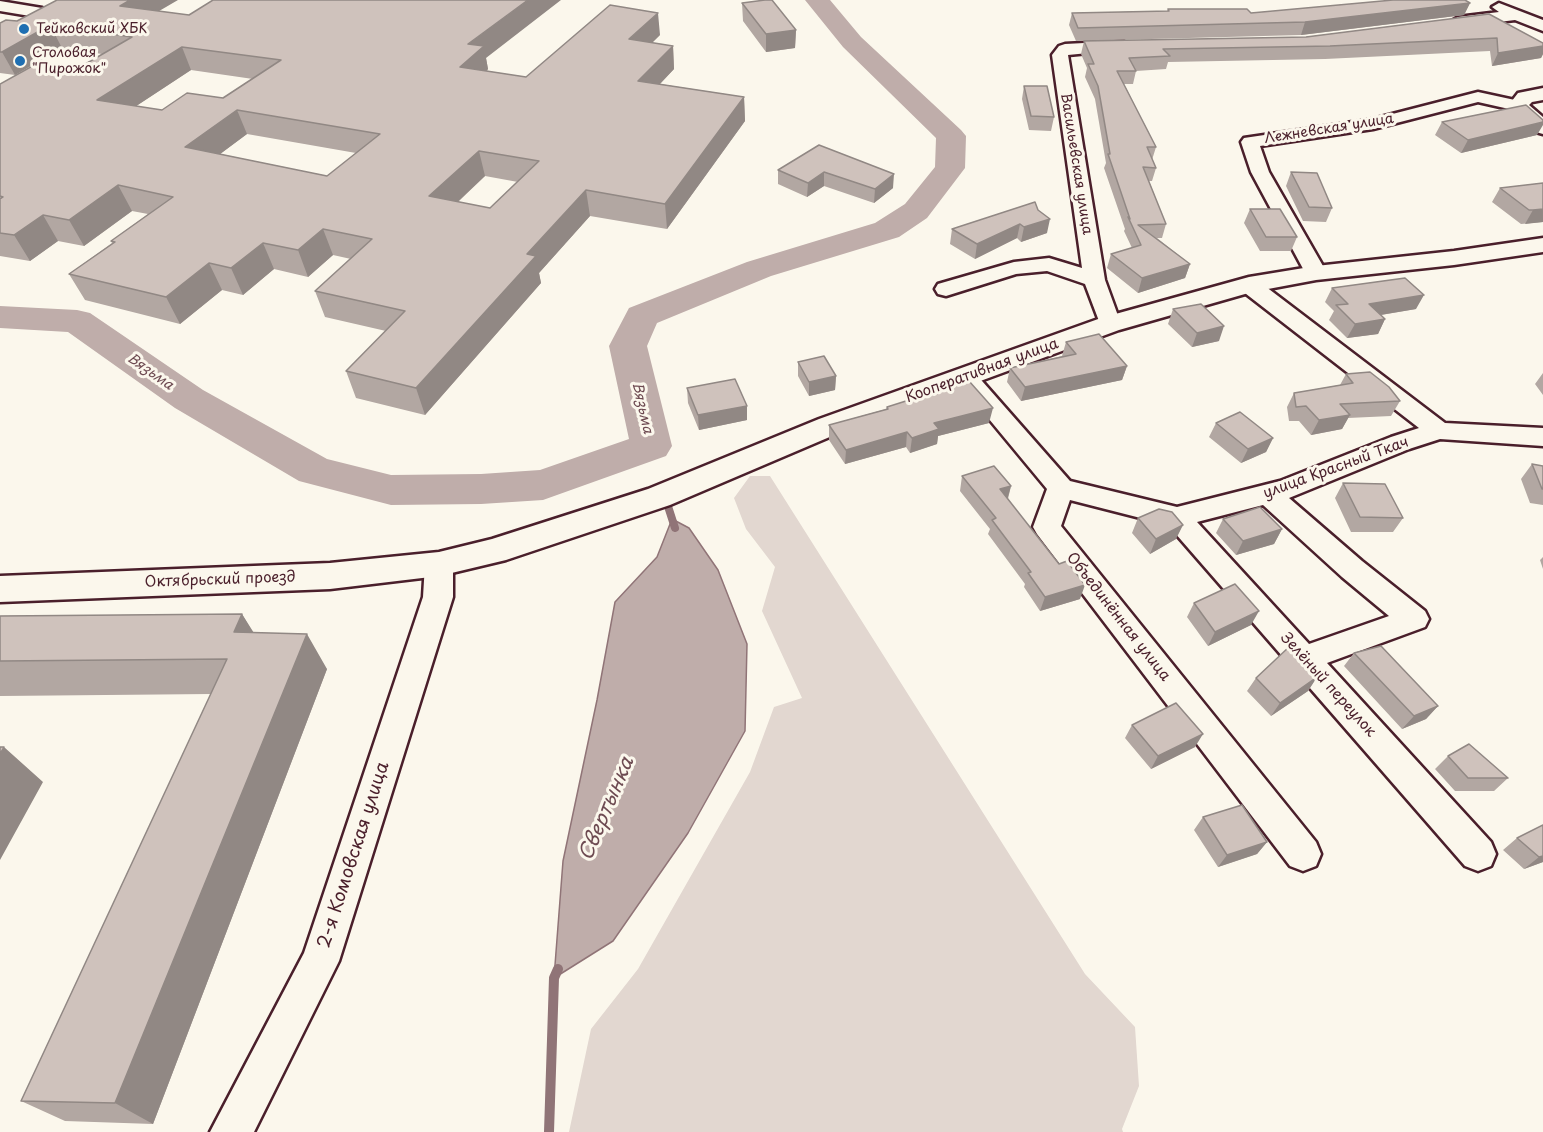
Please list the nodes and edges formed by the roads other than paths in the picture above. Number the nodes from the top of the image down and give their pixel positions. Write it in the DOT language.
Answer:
graph roads {
  1 [pos="1484,0"];
  2 [pos="52,4"];
  3 [pos="0,6"];
  4 [pos="36,12"];
  5 [pos="1516,15"];
  6 [pos="1437,25"];
  7 [pos="1543,26"];
  8 [pos="8,28"];
  9 [pos="1134,45"];
  10 [pos="1543,94"];
  11 [pos="1518,106"];
  12 [pos="1543,128"];
  13 [pos="1543,245"];
  14 [pos="1316,273"];
  15 [pos="1094,280"];
  16 [pos="1249,285"];
  17 [pos="946,288"];
  18 [pos="1110,324"];
  19 [pos="967,378"];
  20 [pos="1439,431"];
  21 [pos="1543,437"];
  22 [pos="1061,488"];
  23 [pos="1269,495"];
  24 [pos="1177,517"];
  25 [pos="439,564"];
  26 [pos="0,590"];
  27 [pos="1305,658"];
  28 [pos="1304,854"];
  29 [pos="1478,854"];
  30 [pos="231,1132"];
  1 -- 5 [label="street"];
  2 -- 4 [label="street"];
  3 -- 4 [label="street"];
  4 -- 8 [label="street"];
  5 -- 6 [label="street"];
  5 -- 7 [label="street"];
  9 -- 15 [label="street, Васильевская улица"];
  10 -- 11 [label="street"];
  11 -- 12 [label="street"];
  11 -- 14 [label="street, Лежневская улица"];
  13 -- 14 [label="street, Кооперативная улица"];
  14 -- 16 [label="street, Кооперативная улица"];
  15 -- 17 [label="street"];
  15 -- 18 [label="street, Васильевская улица"];
  16 -- 18 [label="street, Кооперативная улица"];
  16 -- 20 [label="street"];
  18 -- 19 [label="street, Кооперативная улица"];
  19 -- 22 [label="street"];
  19 -- 25 [label="street, Кооперативная улица"];
  20 -- 21 [label="street, улица Красный Ткач"];
  20 -- 23 [label="street, улица Красный Ткач"];
  22 -- 24 [label="street, улица Красный Ткач"];
  22 -- 28 [label="street, Объединённая улица"];
  23 -- 24 [label="street, улица Красный Ткач"];
  23 -- 27 [label="street"];
  24 -- 27 [label="street, Зелёный переулок"];
  25 -- 26 [label="street, Октябрьский проезд"];
  25 -- 30 [label="street, 2-я Комовская улица"];
  27 -- 29 [label="street, Зелёный переулок"];
}
